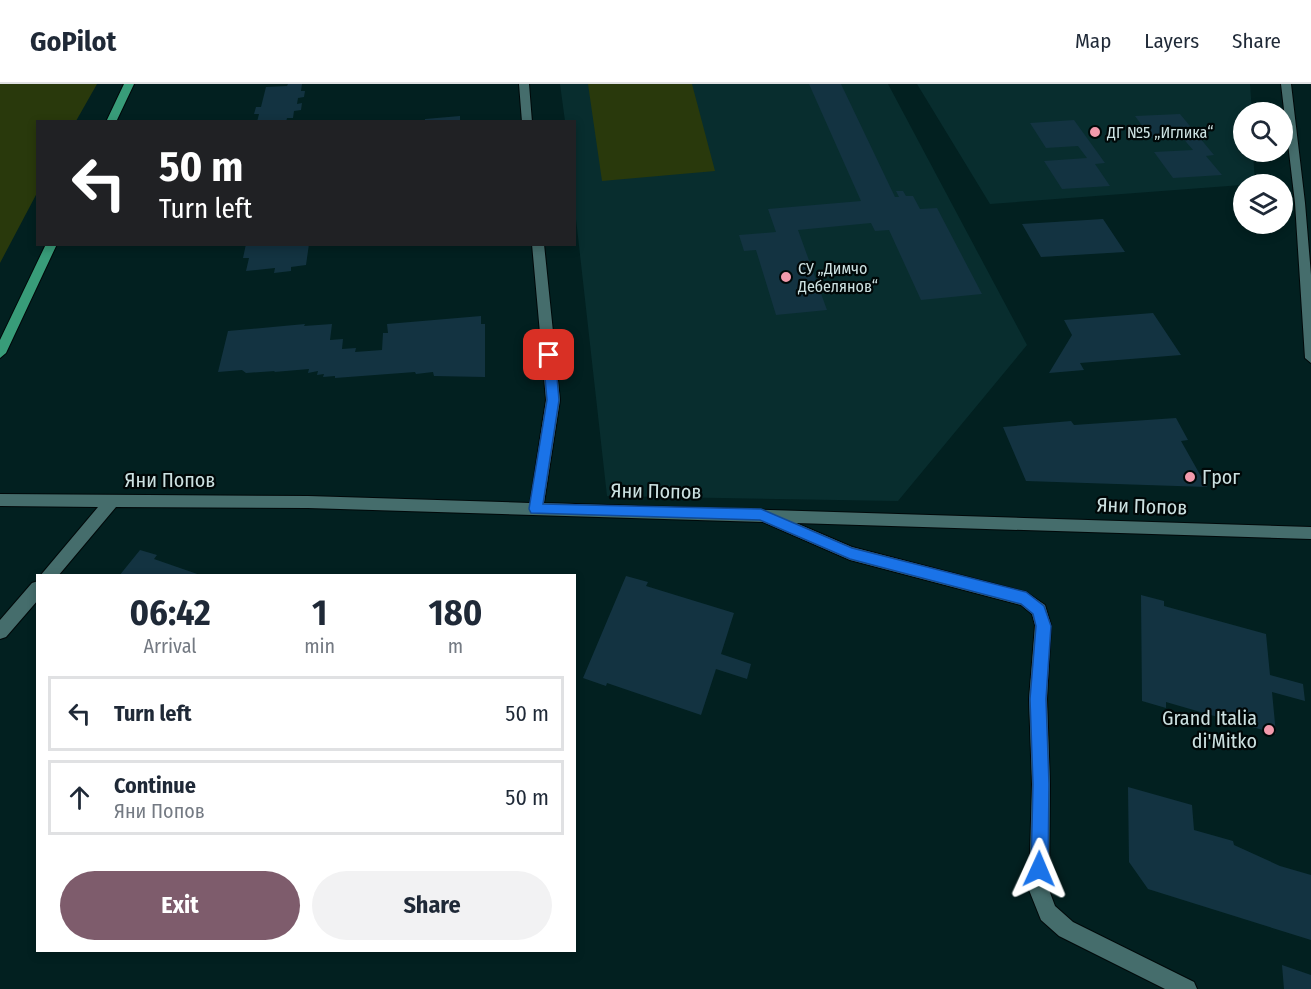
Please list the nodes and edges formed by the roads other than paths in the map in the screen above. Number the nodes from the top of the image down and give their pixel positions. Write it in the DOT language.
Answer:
graph roads {
  1 [pos="129,84"];
  2 [pos="524,84"];
  3 [pos="1286,84"];
  4 [pos="112,120"];
  5 [pos="527,120"];
  6 [pos="1311,178"];
  7 [pos="1297,179"];
  8 [pos="51,246"];
  9 [pos="538,246"];
  10 [pos="1310,333"];
  11 [pos="0,353"];
  12 [pos="1311,358"];
  13 [pos="0,500"];
  14 [pos="112,501"];
  15 [pos="536,509"];
  16 [pos="761,514"];
  17 [pos="1311,533"];
  18 [pos="50,574"];
  19 [pos="36,590"];
  20 [pos="0,632"];
  21 [pos="1187,989"];
  1 -- 4 [label="main road"];
  2 -- 5 [label="street"];
  3 -- 7 [label="street"];
  6 -- 7 [label="street"];
  7 -- 10 [label="street"];
  8 -- 11 [label="main road"];
  9 -- 15 [label="street"];
  10 -- 12 [label="street"];
  13 -- 14 [label="street, Яни Попов"];
  14 -- 15 [label="street, Яни Попов"];
  14 -- 18 [label="street"];
  15 -- 16 [label="street, Яни Попов"];
  16 -- 17 [label="street, Яни Попов"];
  16 -- 21 [label="street"];
  19 -- 20 [label="street"];
}
